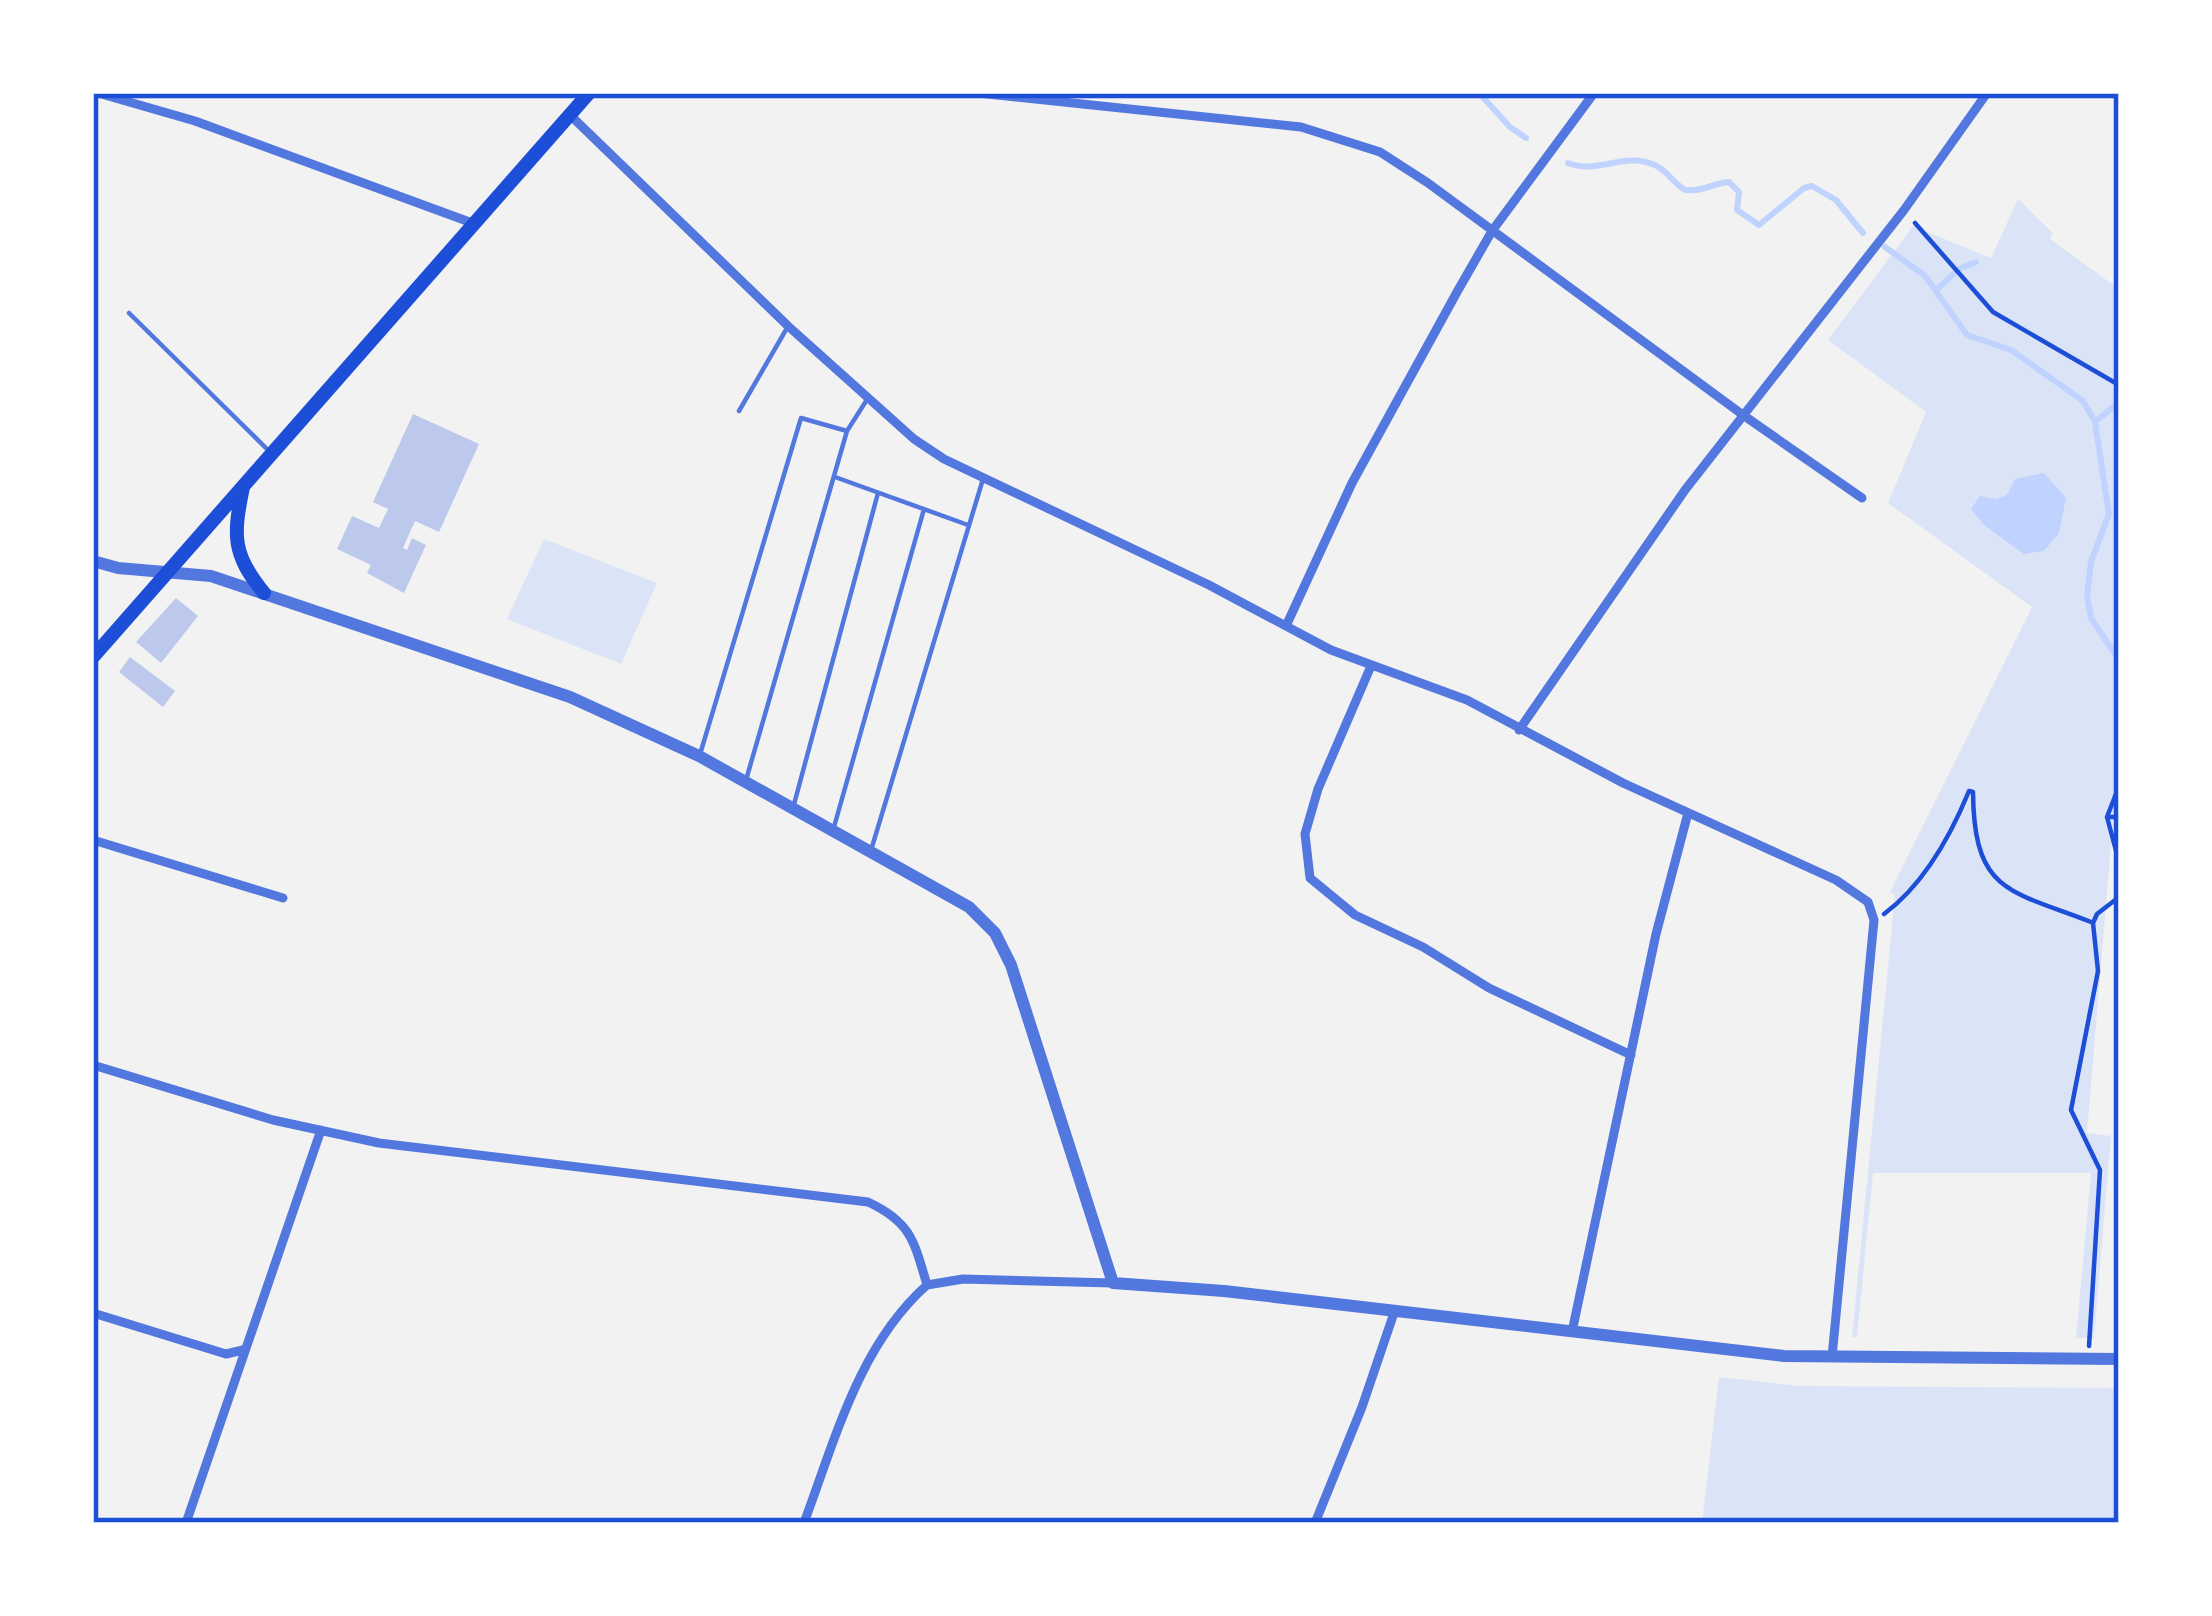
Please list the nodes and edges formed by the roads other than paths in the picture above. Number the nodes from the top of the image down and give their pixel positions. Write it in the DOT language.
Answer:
graph roads {
  1 [pos="98,93"];
  2 [pos="589,93"];
  3 [pos="978,93"];
  4 [pos="1594,93"];
  5 [pos="1987,93"];
  6 [pos="124,96"];
  7 [pos="570,115"];
  8 [pos="475,224"];
  9 [pos="1492,231"];
  10 [pos="129,313"];
  11 [pos="788,326"];
  12 [pos="868,398"];
  13 [pos="739,411"];
  14 [pos="1742,415"];
  15 [pos="847,431"];
  16 [pos="271,452"];
  17 [pos="835,477"];
  18 [pos="983,479"];
  19 [pos="243,484"];
  20 [pos="878,493"];
  21 [pos="1862,498"];
  22 [pos="924,509"];
  23 [pos="968,525"];
  24 [pos="93,561"];
  25 [pos="170,571"];
  26 [pos="264,593"];
  27 [pos="1286,626"];
  28 [pos="93,656"];
  29 [pos="1371,666"];
  30 [pos="1519,730"];
  31 [pos="699,756"];
  32 [pos="746,781"];
  33 [pos="794,808"];
  34 [pos="1688,813"];
  35 [pos="833,830"];
  36 [pos="93,840"];
  37 [pos="871,850"];
  38 [pos="283,898"];
  39 [pos="1631,1055"];
  40 [pos="93,1065"];
  41 [pos="321,1130"];
  42 [pos="1113,1283"];
  43 [pos="927,1285"];
  44 [pos="1395,1310"];
  45 [pos="93,1313"];
  46 [pos="1572,1332"];
  47 [pos="243,1351"];
  48 [pos="1832,1357"];
  49 [pos="2119,1359"];
  50 [pos="186,1523"];
  51 [pos="804,1523"];
  52 [pos="1315,1523"];
  1 -- 6 [label="street"];
  2 -- 7 [label="main road"];
  3 -- 9 [label="street"];
  4 -- 9 [label="street"];
  5 -- 14 [label="street"];
  6 -- 8 [label="street"];
  7 -- 8 [label="main road"];
  7 -- 11 [label="street"];
  8 -- 16 [label="main road"];
  9 -- 14 [label="street"];
  9 -- 27 [label="street"];
  10 -- 16 [label="lane"];
  11 -- 12 [label="street"];
  11 -- 13 [label="lane"];
  12 -- 15 [label="lane"];
  12 -- 18 [label="street"];
  14 -- 21 [label="street"];
  14 -- 30 [label="street"];
  15 -- 17 [label="lane"];
  15 -- 31 [label="lane"];
  16 -- 19 [label="main road"];
  17 -- 20 [label="lane"];
  17 -- 32 [label="lane"];
  18 -- 23 [label="lane"];
  18 -- 27 [label="street"];
  19 -- 25 [label="main road"];
  19 -- 26 [label="main road"];
  20 -- 22 [label="lane"];
  20 -- 33 [label="lane"];
  22 -- 23 [label="lane"];
  22 -- 35 [label="lane"];
  23 -- 37 [label="lane"];
  24 -- 25 [label="street"];
  25 -- 26 [label="street"];
  25 -- 28 [label="main road"];
  26 -- 31 [label="street"];
  27 -- 29 [label="street"];
  29 -- 30 [label="street"];
  29 -- 39 [label="street"];
  30 -- 34 [label="street"];
  31 -- 32 [label="street"];
  32 -- 33 [label="street"];
  33 -- 35 [label="street"];
  34 -- 39 [label="street"];
  34 -- 48 [label="street"];
  35 -- 37 [label="street"];
  36 -- 38 [label="street"];
  37 -- 42 [label="street"];
  39 -- 46 [label="street"];
  40 -- 41 [label="street"];
  41 -- 43 [label="street"];
  41 -- 47 [label="street"];
  42 -- 43 [label="street"];
  42 -- 44 [label="street"];
  43 -- 51 [label="street"];
  44 -- 46 [label="street"];
  44 -- 52 [label="street"];
  45 -- 47 [label="street"];
  46 -- 48 [label="street"];
  47 -- 50 [label="street"];
  48 -- 49 [label="street"];
}
